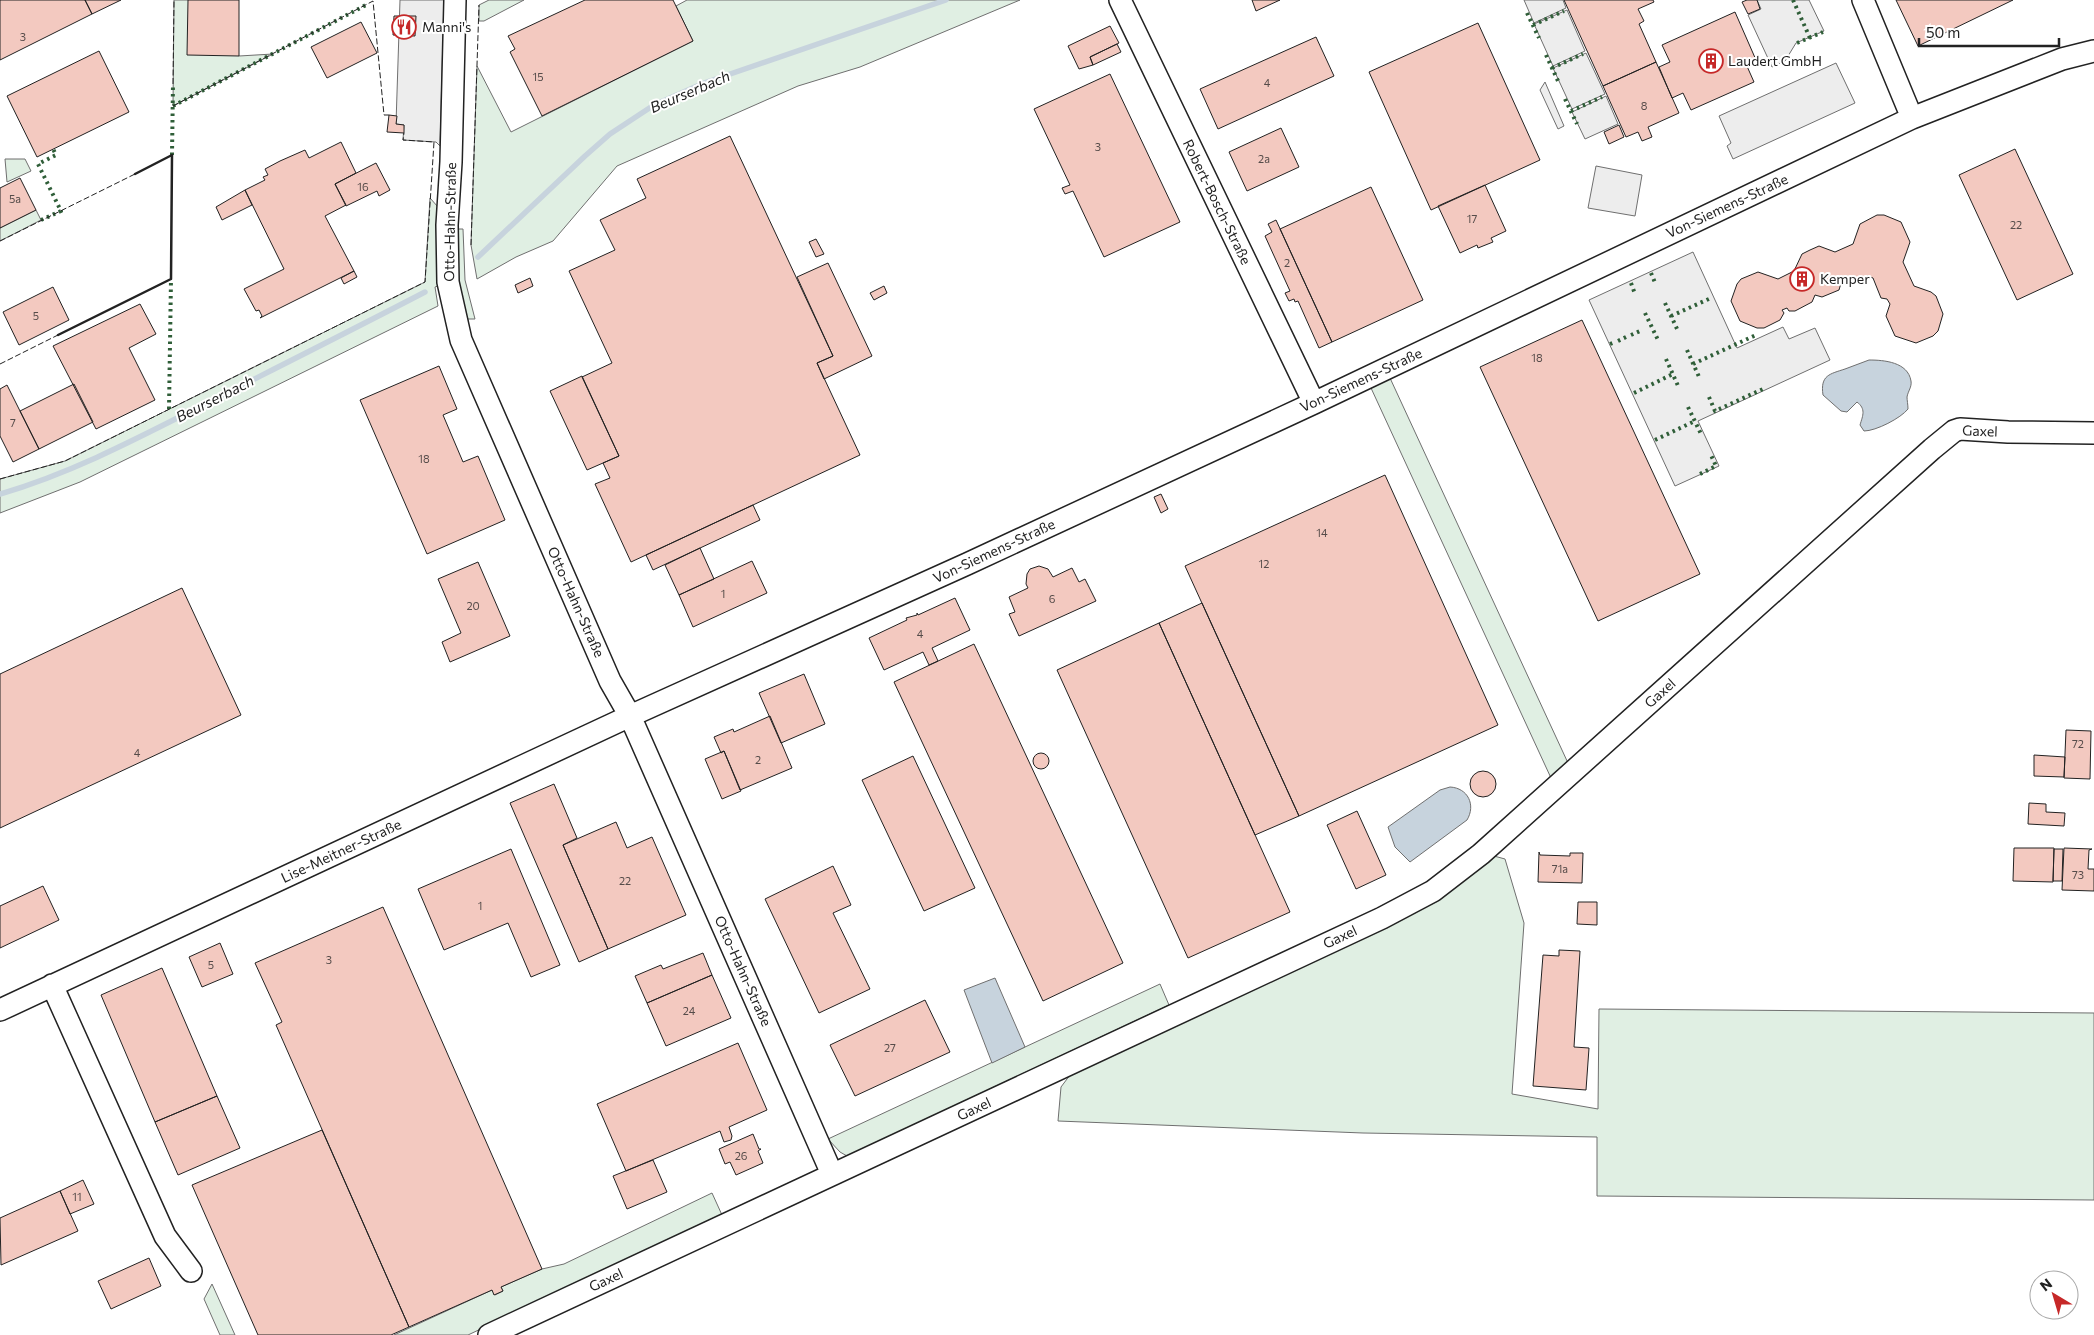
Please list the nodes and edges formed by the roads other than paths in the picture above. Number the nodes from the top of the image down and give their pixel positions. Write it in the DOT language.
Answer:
graph roads {
  1 [pos="455,0"];
  2 [pos="1120,0"];
  3 [pos="1863,0"];
  4 [pos="2094,51"];
  5 [pos="1912,118"];
  6 [pos="1314,403"];
  7 [pos="2094,433"];
  8 [pos="630,716"];
  9 [pos="52,985"];
  10 [pos="0,1010"];
  11 [pos="832,1174"];
  12 [pos="191,1271"];
  13 [pos="489,1335"];
  1 -- 8 [label="street, Otto-Hahn-Straße"];
  2 -- 6 [label="street, Robert-Bosch-Straße"];
  3 -- 5 [label="street"];
  4 -- 5 [label="street, Von-Siemens-Straße"];
  5 -- 6 [label="street, Von-Siemens-Straße"];
  6 -- 8 [label="street, Von-Siemens-Straße"];
  7 -- 11 [label="street, Gaxel"];
  8 -- 9 [label="street, Lise-Meitner-Straße"];
  8 -- 11 [label="street, Otto-Hahn-Straße"];
  9 -- 10 [label="street, Lise-Meitner-Straße"];
  9 -- 12 [label="street"];
  11 -- 13 [label="street, Gaxel"];
}
